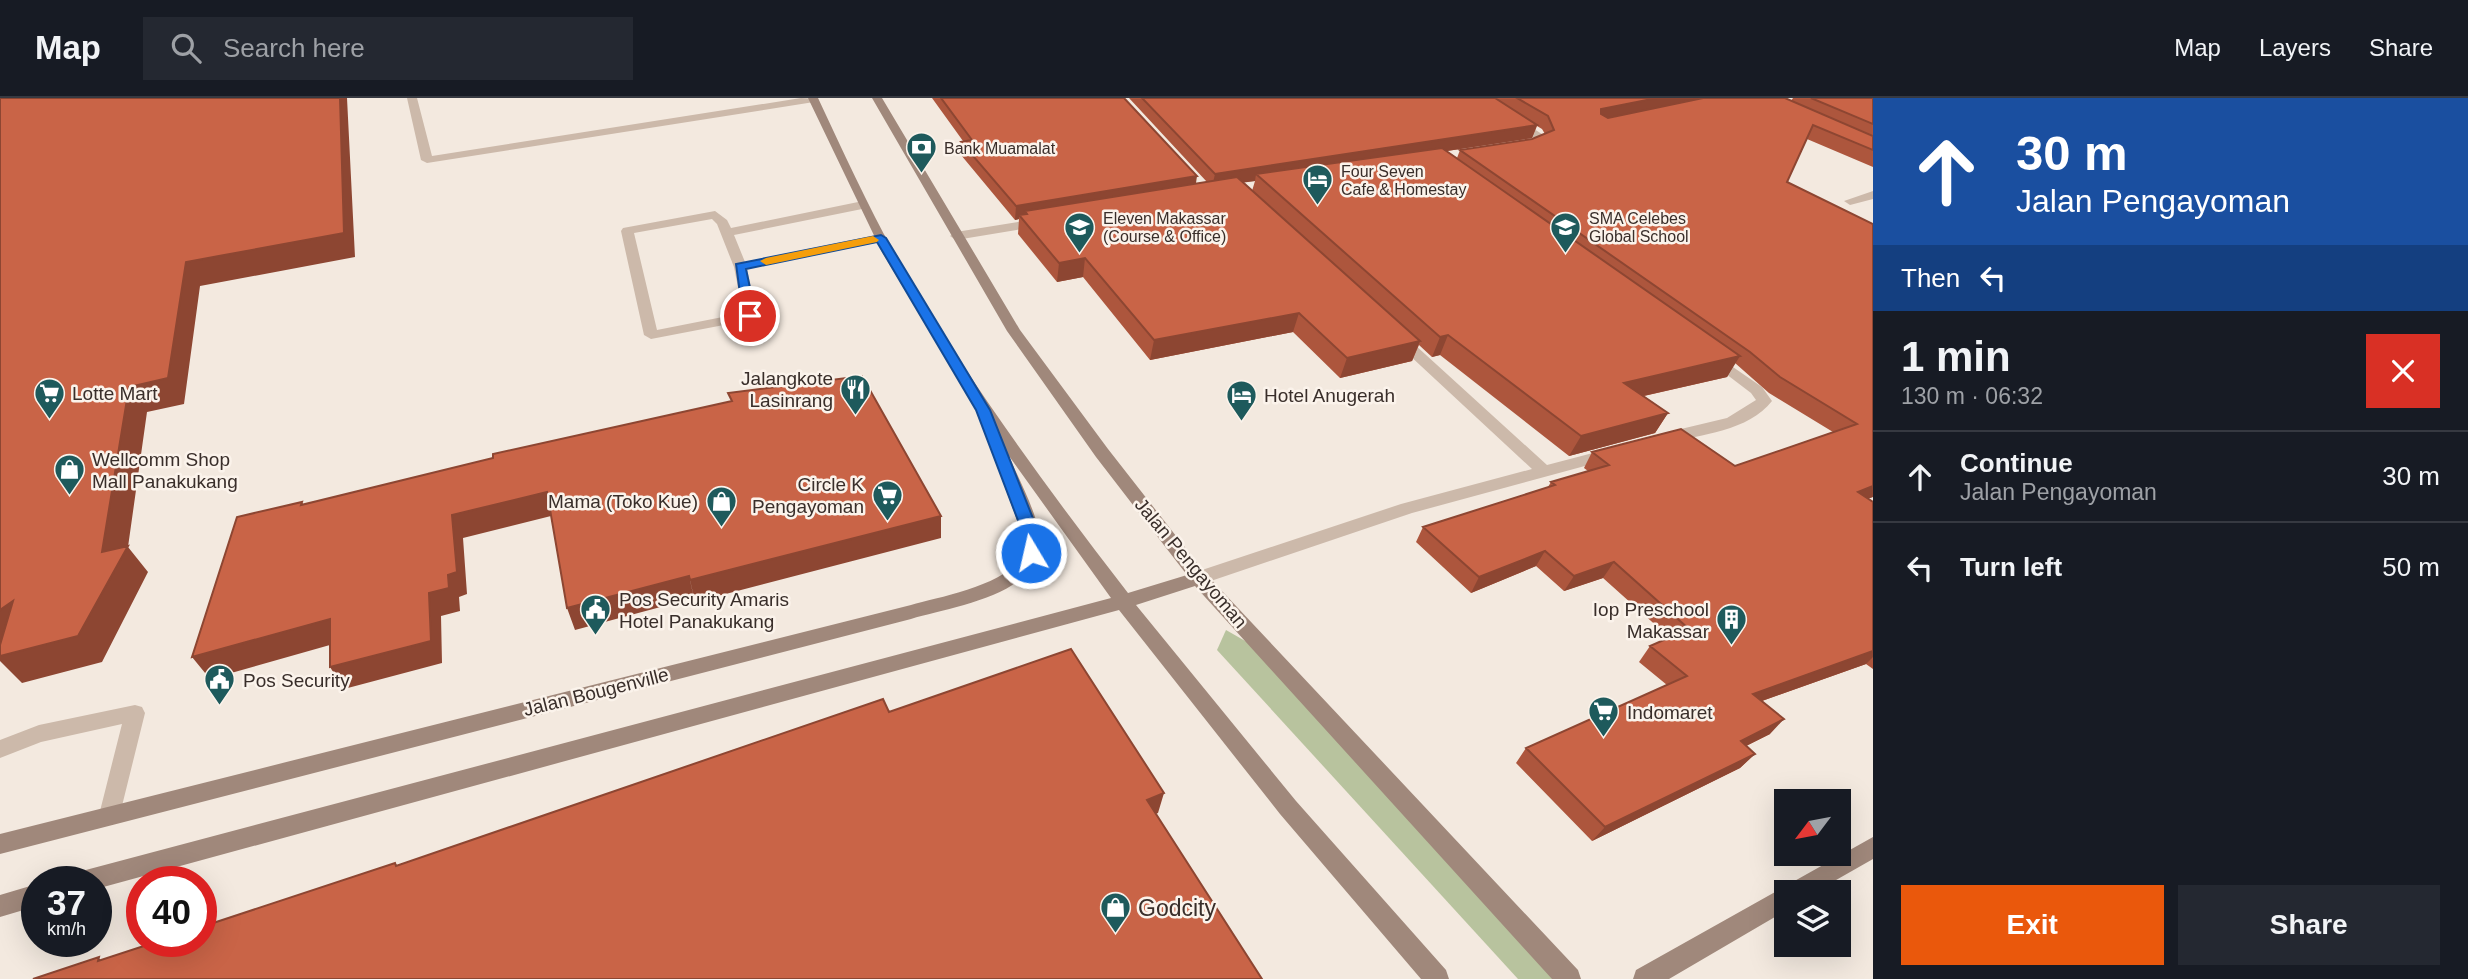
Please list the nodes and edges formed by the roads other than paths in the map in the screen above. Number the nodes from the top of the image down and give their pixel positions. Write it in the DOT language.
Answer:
graph roads {
  1 [pos="412,98"];
  2 [pos="817,98"];
  3 [pos="877,98"];
  4 [pos="1479,98"];
  5 [pos="1514,149"];
  6 [pos="1873,195"];
  7 [pos="1850,201"];
  8 [pos="863,205"];
  9 [pos="1049,220"];
  10 [pos="727,233"];
  11 [pos="956,236"];
  12 [pos="881,238"];
  13 [pos="740,267"];
  14 [pos="1391,330"];
  15 [pos="1701,349"];
  16 [pos="983,410"];
  17 [pos="1651,442"];
  18 [pos="1625,450"];
  19 [pos="1545,472"];
  20 [pos="1199,578"];
  21 [pos="1122,602"];
  22 [pos="0,749"];
  23 [pos="110,815"];
  24 [pos="0,844"];
  25 [pos="1873,847"];
  26 [pos="112,874"];
  27 [pos="1815,880"];
  28 [pos="21,900"];
  29 [pos="1774,905"];
  30 [pos="0,906"];
  31 [pos="1437,979"];
  32 [pos="1569,979"];
  33 [pos="1645,979"];
  1 -- 2 [label="street"];
  2 -- 8 [label="street"];
  3 -- 11 [label="street, Jalan Pengayoman"];
  4 -- 5 [label="street"];
  6 -- 7 [label="street"];
  8 -- 10 [label="street"];
  8 -- 12 [label="street"];
  9 -- 11 [label="street"];
  10 -- 13 [label="street"];
  10 -- 13 [label="street"];
  11 -- 20 [label="street, Jalan Pengayoman"];
  12 -- 13 [label="street"];
  12 -- 16 [label="street"];
  14 -- 19 [label="street"];
  15 -- 17 [label="street"];
  16 -- 21 [label="street"];
  16 -- 23 [label="street, Jalan Bougenville"];
  18 -- 19 [label="street"];
  19 -- 20 [label="street"];
  20 -- 21 [label="street"];
  20 -- 32 [label="street, Jalan Pengayoman"];
  21 -- 26 [label="street"];
  21 -- 31 [label="street"];
  22 -- 23 [label="street"];
  23 -- 24 [label="street, Jalan Bougenville"];
  25 -- 27 [label="street"];
  28 -- 30 [label="street"];
  29 -- 33 [label="street"];
}
